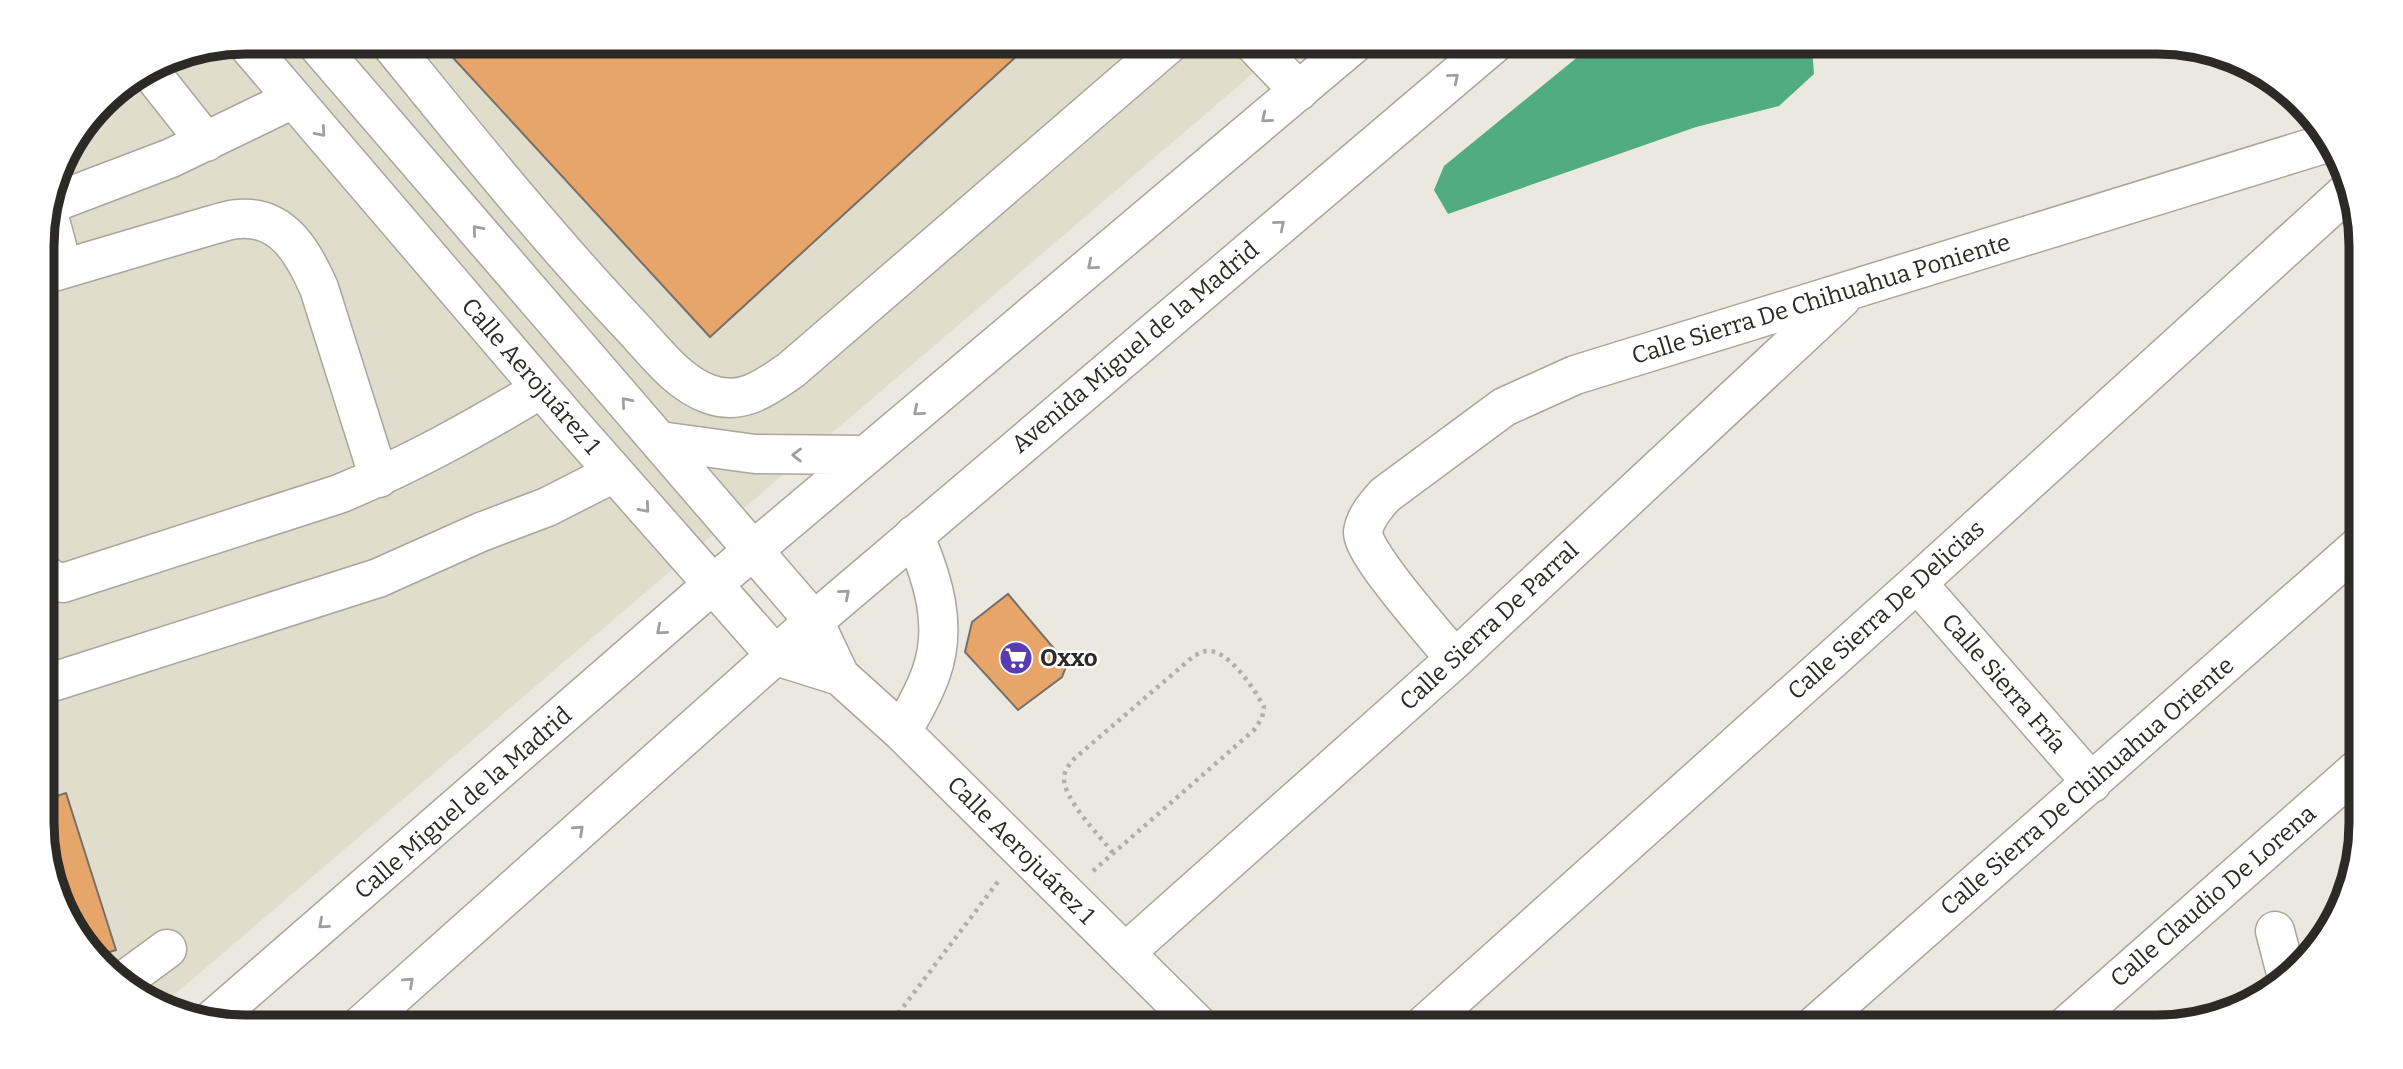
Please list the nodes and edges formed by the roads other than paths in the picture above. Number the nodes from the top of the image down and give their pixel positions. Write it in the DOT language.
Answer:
graph roads {
  1 [pos="255,54"];
  2 [pos="325,54"];
  3 [pos="399,54"];
  4 [pos="1157,54"];
  5 [pos="1264,54"];
  6 [pos="1342,54"];
  7 [pos="1482,54"];
  8 [pos="155,77"];
  9 [pos="1299,91"];
  10 [pos="293,99"];
  11 [pos="205,142"];
  12 [pos="2320,146"];
  13 [pos="2342,197"];
  14 [pos="60,200"];
  15 [pos="55,271"];
  16 [pos="1848,293"];
  17 [pos="541,389"];
  18 [pos="660,441"];
  19 [pos="865,456"];
  20 [pos="614,473"];
  21 [pos="379,478"];
  22 [pos="914,535"];
  23 [pos="753,551"];
  24 [pos="2349,555"];
  25 [pos="54,580"];
  26 [pos="1917,583"];
  27 [pos="712,584"];
  28 [pos="814,621"];
  29 [pos="776,656"];
  30 [pos="1455,659"];
  31 [pos="841,676"];
  32 [pos="54,681"];
  33 [pos="902,732"];
  34 [pos="2349,777"];
  35 [pos="2092,783"];
  36 [pos="2275,931"];
  37 [pos="167,949"];
  38 [pos="1125,953"];
  39 [pos="2284,965"];
  40 [pos="130,976"];
  41 [pos="221,1012"];
  42 [pos="1436,1014"];
  43 [pos="1829,1014"];
  44 [pos="2080,1014"];
  45 [pos="373,1015"];
  46 [pos="1187,1015"];
  1 -- 10 [label="street, Calle Aerojuárez 1"];
  18 -- 2 [label="street, Calle Aerojuárez 1, one-way"];
  3 -- 4 [label="street"];
  5 -- 9 [label="street"];
  6 -- 9 [label="street"];
  22 -- 7 [label="street, Avenida Miguel de la Madrid, one-way"];
  8 -- 11 [label="street"];
  9 -- 19 [label="street, one-way"];
  10 -- 11 [label="street"];
  10 -- 17 [label="street, Calle Aerojuárez 1, one-way"];
  11 -- 14 [label="street"];
  12 -- 16 [label="street, Calle Sierra De Chihuahua Poniente"];
  13 -- 26 [label="street, Calle Sierra De Delicias"];
  15 -- 21 [label="street"];
  16 -- 30 [label="street, Calle Sierra De Parral"];
  16 -- 30 [label="street, Calle Sierra De Chihuahua Poniente"];
  17 -- 20 [label="street, Calle Aerojuárez 1"];
  17 -- 21 [label="street"];
  19 -- 18 [label="street, one-way"];
  18 -- 23 [label="street, Calle Aerojuárez 1"];
  19 -- 23 [label="street"];
  20 -- 27 [label="street, Calle Aerojuárez 1, one-way"];
  20 -- 32 [label="street"];
  21 -- 25 [label="street"];
  28 -- 22 [label="street, Avenida Miguel de la Madrid, one-way"];
  22 -- 33 [label="street"];
  23 -- 27 [label="street"];
  23 -- 28 [label="street, Calle Aerojuárez 1"];
  24 -- 35 [label="street, Calle Sierra De Chihuahua Oriente"];
  26 -- 35 [label="street, Calle Sierra Fría"];
  26 -- 42 [label="street, Calle Sierra De Delicias"];
  27 -- 29 [label="street, Calle Aerojuárez 1"];
  27 -- 41 [label="street, Calle Miguel de la Madrid, one-way"];
  28 -- 29 [label="street, Avenida Miguel de la Madrid"];
  28 -- 31 [label="street, Calle Aerojuárez 1"];
  29 -- 31 [label="street, Calle Aerojuárez 1"];
  45 -- 29 [label="street, one-way"];
  30 -- 38 [label="street, Calle Sierra De Parral"];
  31 -- 33 [label="street, Calle Aerojuárez 1"];
  33 -- 38 [label="street, Calle Aerojuárez 1"];
  34 -- 44 [label="street, Calle Claudio De Lorena"];
  35 -- 43 [label="street, Calle Sierra De Chihuahua Oriente"];
  36 -- 39 [label="street"];
  37 -- 40 [label="street"];
  38 -- 46 [label="street, Calle Aerojuárez 1"];
}
